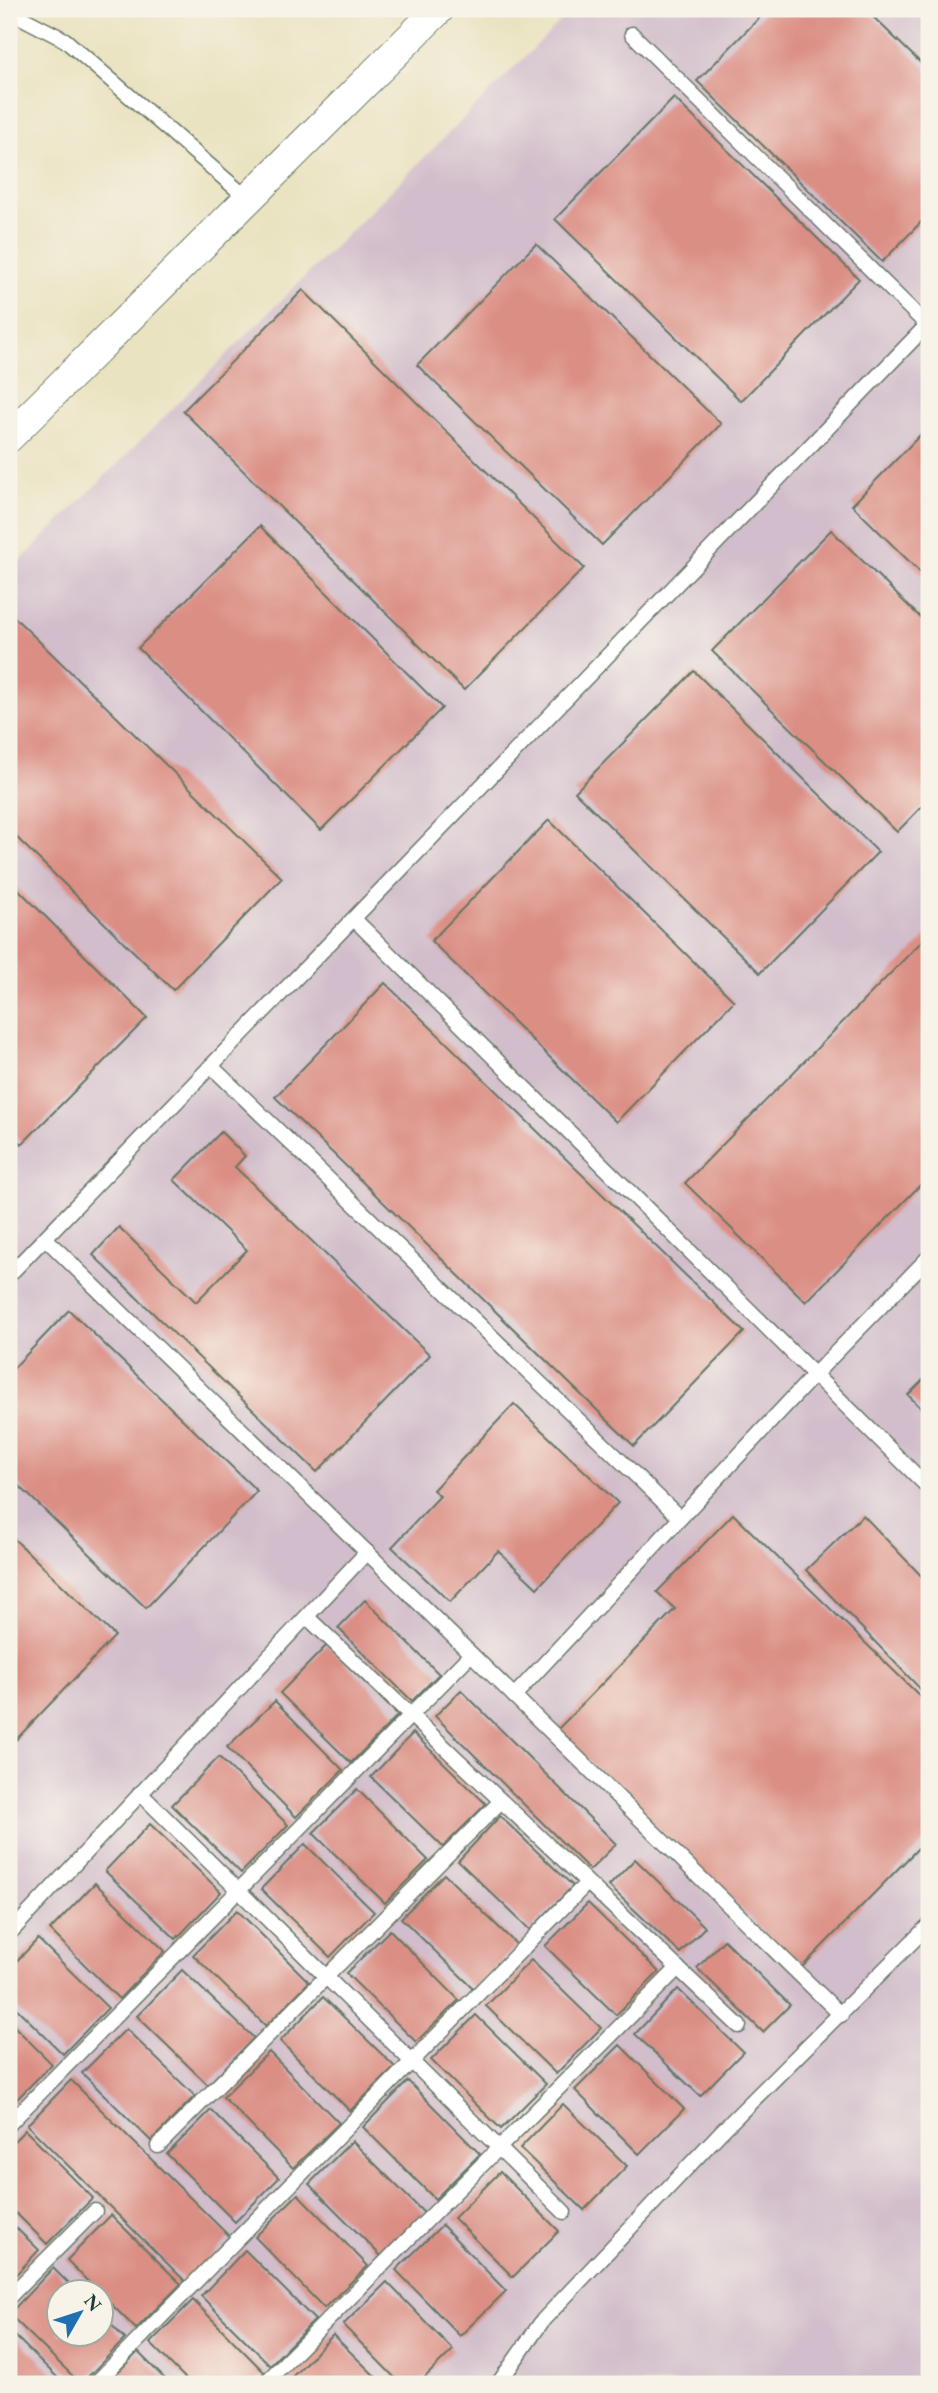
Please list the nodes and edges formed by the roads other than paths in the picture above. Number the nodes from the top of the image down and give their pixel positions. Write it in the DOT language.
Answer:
graph roads {
  1 [pos="439,9"];
  2 [pos="9,11"];
  3 [pos="632,34"];
  4 [pos="248,199"];
  5 [pos="928,324"];
  6 [pos="9,437"];
  7 [pos="354,919"];
  8 [pos="211,1066"];
  9 [pos="45,1238"];
  10 [pos="929,1257"];
  11 [pos="9,1275"];
  12 [pos="815,1374"];
  13 [pos="929,1488"];
  14 [pos="680,1518"];
  15 [pos="367,1552"];
  16 [pos="306,1617"];
  17 [pos="471,1654"];
  18 [pos="514,1696"];
  19 [pos="410,1715"];
  20 [pos="140,1793"];
  21 [pos="501,1801"];
  22 [pos="587,1883"];
  23 [pos="238,1890"];
  24 [pos="929,1925"];
  25 [pos="9,1934"];
  26 [pos="677,1968"];
  27 [pos="326,1977"];
  28 [pos="841,2014"];
  29 [pos="739,2026"];
  30 [pos="412,2061"];
  31 [pos="9,2124"];
  32 [pos="158,2147"];
  33 [pos="499,2147"];
  34 [pos="95,2211"];
  35 [pos="564,2212"];
  36 [pos="9,2297"];
  37 [pos="506,2381"];
  38 [pos="94,2384"];
  39 [pos="264,2384"];
  1 -- 4 [label="street"];
  2 -- 4 [label="lane"];
  3 -- 5 [label="lane"];
  4 -- 6 [label="street"];
  5 -- 7 [label="lane"];
  7 -- 8 [label="lane"];
  7 -- 12 [label="lane"];
  8 -- 9 [label="lane"];
  8 -- 14 [label="lane"];
  9 -- 11 [label="lane"];
  9 -- 15 [label="lane"];
  10 -- 12 [label="lane"];
  12 -- 13 [label="lane"];
  12 -- 14 [label="lane"];
  14 -- 18 [label="lane"];
  15 -- 16 [label="lane"];
  15 -- 17 [label="lane"];
  16 -- 19 [label="lane"];
  16 -- 20 [label="lane"];
  17 -- 18 [label="lane"];
  17 -- 19 [label="lane"];
  18 -- 28 [label="lane"];
  19 -- 21 [label="lane"];
  19 -- 23 [label="lane"];
  20 -- 23 [label="lane"];
  20 -- 25 [label="lane"];
  21 -- 22 [label="lane"];
  21 -- 27 [label="lane"];
  22 -- 26 [label="lane"];
  22 -- 30 [label="lane"];
  23 -- 27 [label="lane"];
  23 -- 31 [label="lane"];
  24 -- 28 [label="lane"];
  26 -- 29 [label="lane"];
  26 -- 33 [label="lane"];
  27 -- 30 [label="lane"];
  27 -- 32 [label="lane"];
  28 -- 37 [label="lane"];
  30 -- 33 [label="lane"];
  30 -- 38 [label="lane"];
  33 -- 35 [label="lane"];
  33 -- 39 [label="lane"];
  34 -- 36 [label="lane"];
}
